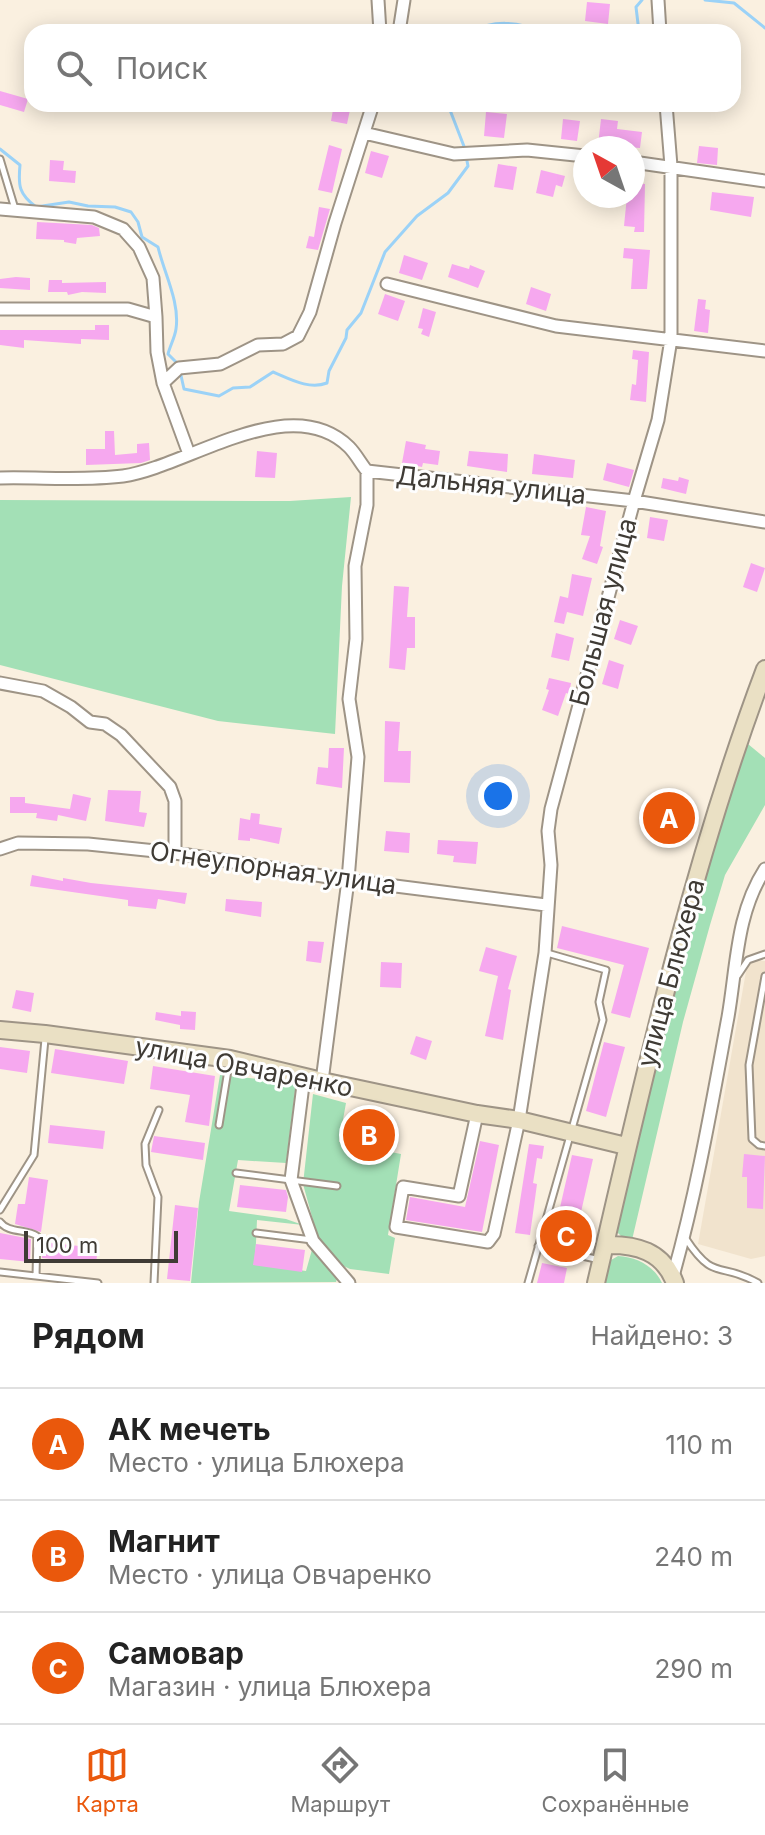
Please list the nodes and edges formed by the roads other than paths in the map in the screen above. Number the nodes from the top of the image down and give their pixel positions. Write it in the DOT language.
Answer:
graph roads {
  1 [pos="378,0"];
  2 [pos="404,0"];
  3 [pos="658,0"];
  4 [pos="380,24"];
  5 [pos="400,24"];
  6 [pos="660,24"];
  7 [pos="371,112"];
  8 [pos="667,112"];
  9 [pos="364,133"];
  10 [pos="573,155"];
  11 [pos="0,159"];
  12 [pos="645,163"];
  13 [pos="671,166"];
  14 [pos="765,181"];
  15 [pos="0,209"];
  16 [pos="15,210"];
  17 [pos="387,284"];
  18 [pos="0,309"];
  19 [pos="156,317"];
  20 [pos="671,339"];
  21 [pos="765,351"];
  22 [pos="163,383"];
  23 [pos="189,454"];
  24 [pos="367,471"];
  25 [pos="0,478"];
  26 [pos="634,501"];
  27 [pos="765,522"];
  28 [pos="765,669"];
  29 [pos="0,683"];
  30 [pos="0,849"];
  31 [pos="175,853"];
  32 [pos="765,869"];
  33 [pos="348,880"];
  34 [pos="546,905"];
  35 [pos="545,953"];
  36 [pos="765,954"];
  37 [pos="765,976"];
  38 [pos="735,979"];
  39 [pos="0,1030"];
  40 [pos="45,1034"];
  41 [pos="230,1059"];
  42 [pos="304,1077"];
  43 [pos="322,1081"];
  44 [pos="159,1110"];
  45 [pos="477,1114"];
  46 [pos="519,1120"];
  47 [pos="219,1125"];
  48 [pos="570,1133"];
  49 [pos="626,1146"];
  50 [pos="765,1146"];
  51 [pos="236,1173"];
  52 [pos="291,1180"];
  53 [pos="337,1186"];
  54 [pos="0,1210"];
  55 [pos="0,1222"];
  56 [pos="256,1233"];
  57 [pos="684,1235"];
  58 [pos="313,1241"];
  59 [pos="538,1246"];
  60 [pos="603,1252"];
  61 [pos="0,1272"];
  62 [pos="704,1272"];
  63 [pos="36,1276"];
  64 [pos="714,1277"];
  65 [pos="674,1280"];
  66 [pos="98,1283"];
  67 [pos="154,1283"];
  68 [pos="349,1283"];
  69 [pos="528,1283"];
  70 [pos="596,1283"];
  71 [pos="758,1283"];
  1 -- 4 [label="street"];
  2 -- 5 [label="street"];
  3 -- 6 [label="street"];
  7 -- 9 [label="street"];
  8 -- 13 [label="street, Большая улица"];
  9 -- 10 [label="street"];
  9 -- 22 [label="street"];
  11 -- 16 [label="lane"];
  12 -- 13 [label="street"];
  13 -- 14 [label="street"];
  13 -- 20 [label="street, Большая улица"];
  15 -- 16 [label="street"];
  16 -- 19 [label="street"];
  17 -- 20 [label="street"];
  18 -- 19 [label="street"];
  19 -- 22 [label="street"];
  20 -- 21 [label="street"];
  20 -- 26 [label="street, Большая улица"];
  22 -- 23 [label="street"];
  23 -- 24 [label="street, Дальняя улица"];
  23 -- 25 [label="street, Дальняя улица"];
  24 -- 26 [label="street, Дальняя улица"];
  24 -- 33 [label="street"];
  26 -- 27 [label="street, Дальняя улица"];
  26 -- 34 [label="street, Большая улица"];
  28 -- 49 [label="main road, улица Блюхера"];
  29 -- 31 [label="street"];
  30 -- 31 [label="street, Огнеупорная улица"];
  31 -- 33 [label="street, Огнеупорная улица"];
  32 -- 38 [label="street"];
  33 -- 34 [label="street, Огнеупорная улица"];
  33 -- 43 [label="street"];
  34 -- 35 [label="street, Большая улица"];
  35 -- 46 [label="street, Большая улица"];
  35 -- 48 [label="lane"];
  36 -- 38 [label="lane"];
  37 -- 50 [label="lane"];
  38 -- 57 [label="street"];
  39 -- 40 [label="main road, улица Овчаренко"];
  40 -- 41 [label="main road, улица Овчаренко"];
  40 -- 54 [label="lane"];
  41 -- 42 [label="main road, улица Овчаренко"];
  41 -- 47 [label="lane"];
  42 -- 43 [label="main road, улица Овчаренко"];
  42 -- 52 [label="street"];
  43 -- 45 [label="main road, улица Овчаренко"];
  44 -- 67 [label="lane"];
  45 -- 46 [label="main road, улица Овчаренко"];
  45 -- 46 [label="street, Большая улица"];
  46 -- 48 [label="main road, улица Овчаренко"];
  48 -- 49 [label="main road, улица Овчаренко"];
  48 -- 59 [label="lane"];
  49 -- 60 [label="main road, улица Блюхера"];
  51 -- 52 [label="lane"];
  52 -- 53 [label="lane"];
  52 -- 58 [label="street"];
  55 -- 63 [label="lane"];
  56 -- 58 [label="lane"];
  57 -- 62 [label="lane"];
  57 -- 65 [label="street"];
  58 -- 68 [label="street"];
  59 -- 60 [label="lane"];
  59 -- 69 [label="lane"];
  60 -- 65 [label="main road"];
  60 -- 70 [label="main road, улица Блюхера"];
  61 -- 63 [label="lane"];
  63 -- 66 [label="lane"];
  64 -- 71 [label="lane"];
}
